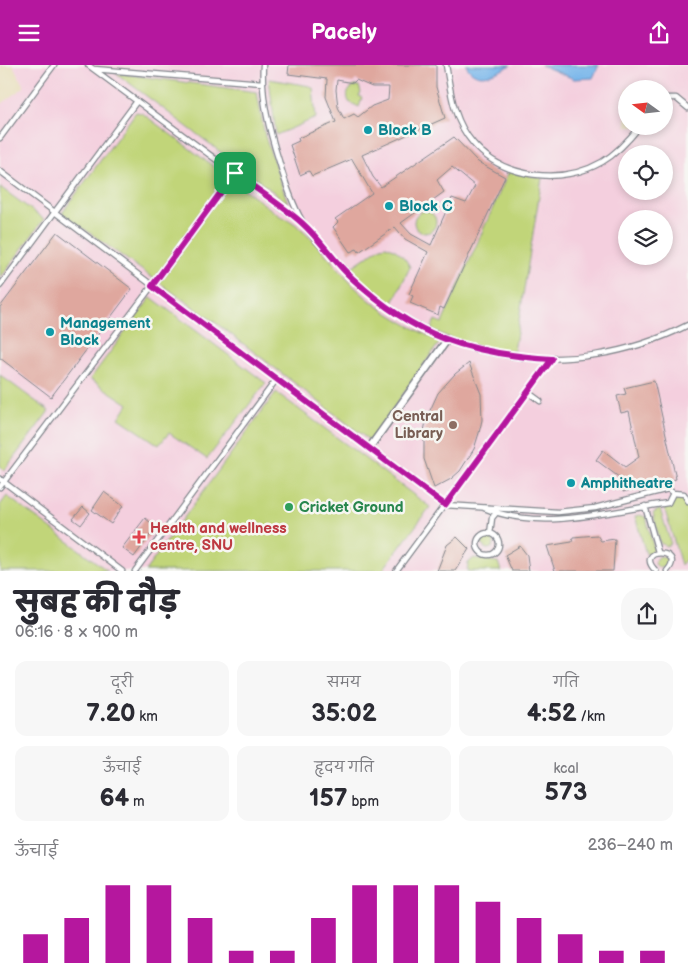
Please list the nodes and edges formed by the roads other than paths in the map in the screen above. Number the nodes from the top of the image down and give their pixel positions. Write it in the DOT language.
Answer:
graph roads {
  1 [pos="54,65"];
  2 [pos="88,65"];
  3 [pos="263,65"];
  4 [pos="446,65"];
  5 [pos="94,69"];
  6 [pos="262,83"];
  7 [pos="673,98"];
  8 [pos="137,101"];
  9 [pos="688,108"];
  10 [pos="632,135"];
  11 [pos="0,138"];
  12 [pos="0,171"];
  13 [pos="235,173"];
  14 [pos="55,212"];
  15 [pos="303,223"];
  16 [pos="0,285"];
  17 [pos="152,286"];
  18 [pos="688,325"];
  19 [pos="447,340"];
  20 [pos="552,359"];
  21 [pos="276,379"];
  22 [pos="529,393"];
  23 [pos="540,401"];
  24 [pos="370,447"];
  25 [pos="2,481"];
  26 [pos="0,487"];
  27 [pos="688,490"];
  28 [pos="673,493"];
  29 [pos="684,494"];
  30 [pos="480,501"];
  31 [pos="688,501"];
  32 [pos="445,505"];
  33 [pos="645,506"];
  34 [pos="474,507"];
  35 [pos="484,508"];
  36 [pos="496,513"];
  37 [pos="490,534"];
  38 [pos="658,552"];
  39 [pos="122,571"];
  40 [pos="134,571"];
  41 [pos="396,571"];
  42 [pos="656,571"];
  43 [pos="667,571"];
  1 -- 11 [label="lane"];
  2 -- 5 [label="lane"];
  3 -- 6 [label="lane"];
  4 -- 10 [label="lane"];
  5 -- 6 [label="lane"];
  5 -- 8 [label="lane"];
  6 -- 15 [label="lane"];
  7 -- 9 [label="lane"];
  8 -- 13 [label="lane"];
  8 -- 14 [label="lane"];
  12 -- 14 [label="lane"];
  13 -- 15 [label="lane"];
  13 -- 17 [label="street"];
  14 -- 16 [label="lane"];
  14 -- 17 [label="lane"];
  15 -- 19 [label="lane"];
  17 -- 21 [label="lane"];
  17 -- 25 [label="lane"];
  18 -- 20 [label="lane"];
  19 -- 20 [label="lane"];
  19 -- 24 [label="street"];
  20 -- 22 [label="lane"];
  21 -- 24 [label="lane"];
  21 -- 40 [label="lane"];
  22 -- 23 [label="lane"];
  22 -- 32 [label="lane"];
  24 -- 32 [label="lane"];
  25 -- 26 [label="lane"];
  25 -- 39 [label="lane"];
  27 -- 29 [label="lane"];
  28 -- 29 [label="lane"];
  28 -- 33 [label="lane"];
  28 -- 35 [label="lane"];
  29 -- 31 [label="lane"];
  30 -- 34 [label="lane"];
  32 -- 34 [label="lane"];
  32 -- 41 [label="lane"];
  33 -- 36 [label="lane"];
  33 -- 38 [label="lane"];
  34 -- 35 [label="lane"];
  35 -- 36 [label="lane"];
  36 -- 37 [label="lane"];
  37 -- 37 [label="lane"];
  38 -- 42 [label="lane"];
  38 -- 43 [label="lane"];
}
